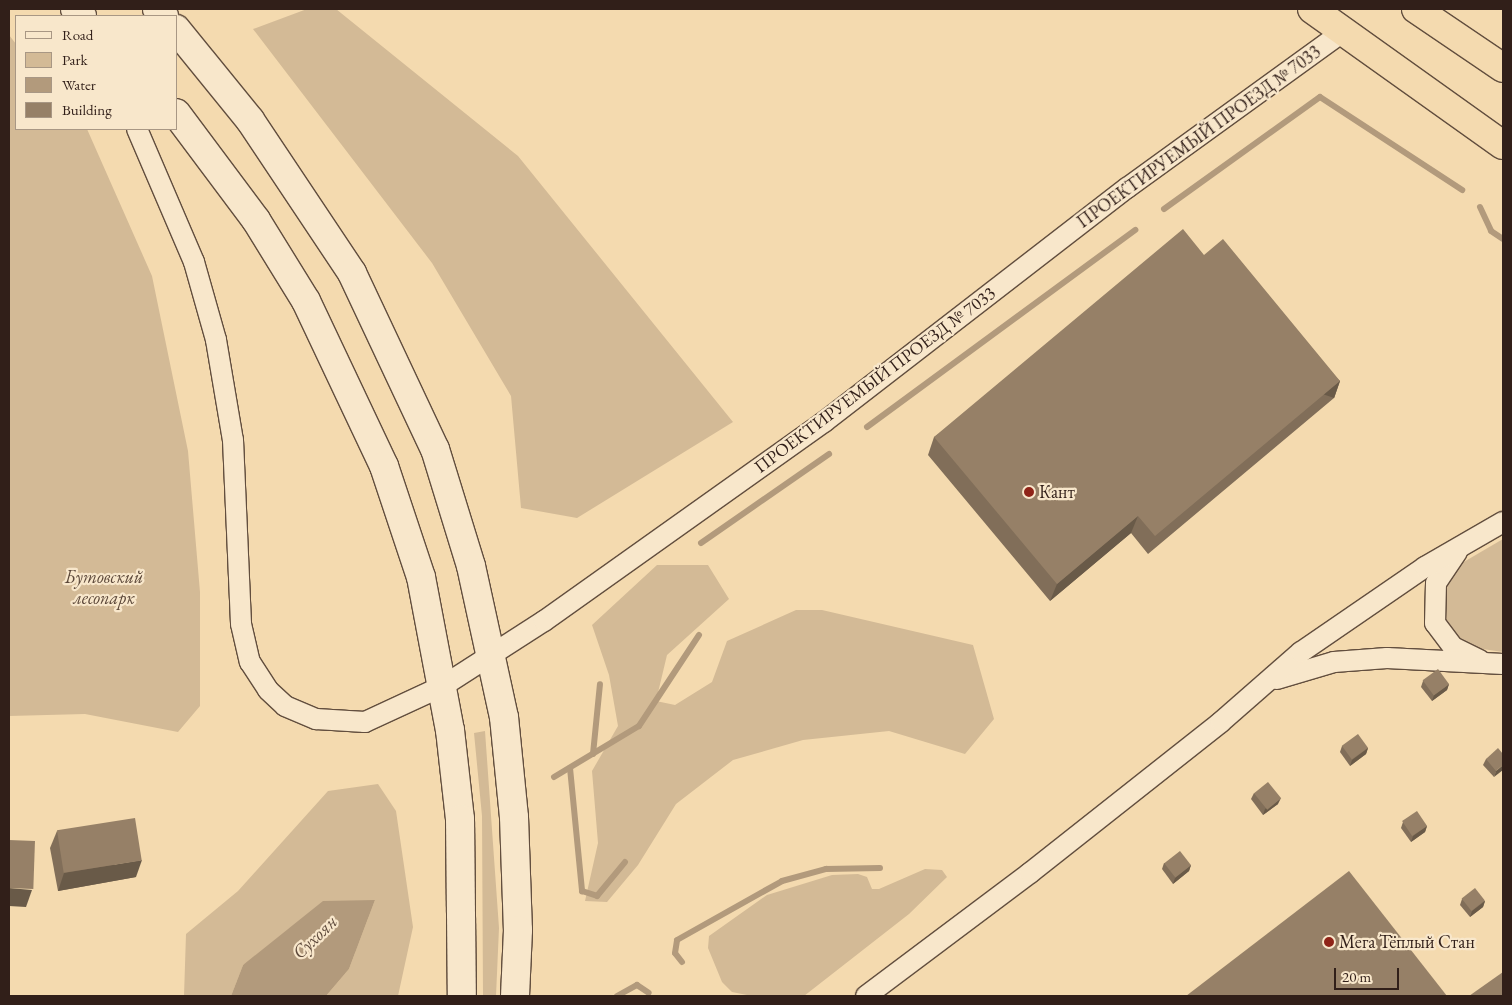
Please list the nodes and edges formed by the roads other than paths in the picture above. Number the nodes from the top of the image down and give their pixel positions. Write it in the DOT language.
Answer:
graph roads {
  1 [pos="1312,9"];
  2 [pos="1416,9"];
  3 [pos="1344,31"];
  4 [pos="178,32"];
  5 [pos="1503,68"];
  6 [pos="178,116"];
  7 [pos="137,130"];
  8 [pos="1503,145"];
  9 [pos="1503,522"];
  10 [pos="1466,541"];
  11 [pos="493,653"];
  12 [pos="1482,661"];
  13 [pos="1503,664"];
  14 [pos="1268,683"];
  15 [pos="443,686"];
  16 [pos="462,996"];
  17 [pos="515,996"];
  18 [pos="866,996"];
  1 -- 3 [label="highway"];
  2 -- 5 [label="highway"];
  3 -- 8 [label="highway"];
  3 -- 11 [label="street, ПРОЕКТИРУЕМЫЙ ПРОЕЗД № 7033"];
  4 -- 11 [label="main road"];
  6 -- 15 [label="main road"];
  7 -- 15 [label="street, ПРОЕКТИРУЕМЫЙ ПРОЕЗД № 7033"];
  9 -- 10 [label="street"];
  10 -- 12 [label="street"];
  10 -- 14 [label="street"];
  11 -- 15 [label="street, ПРОЕКТИРУЕМЫЙ ПРОЕЗД № 7033"];
  11 -- 17 [label="main road"];
  12 -- 13 [label="street"];
  12 -- 14 [label="street"];
  14 -- 18 [label="street"];
  15 -- 16 [label="main road"];
}
